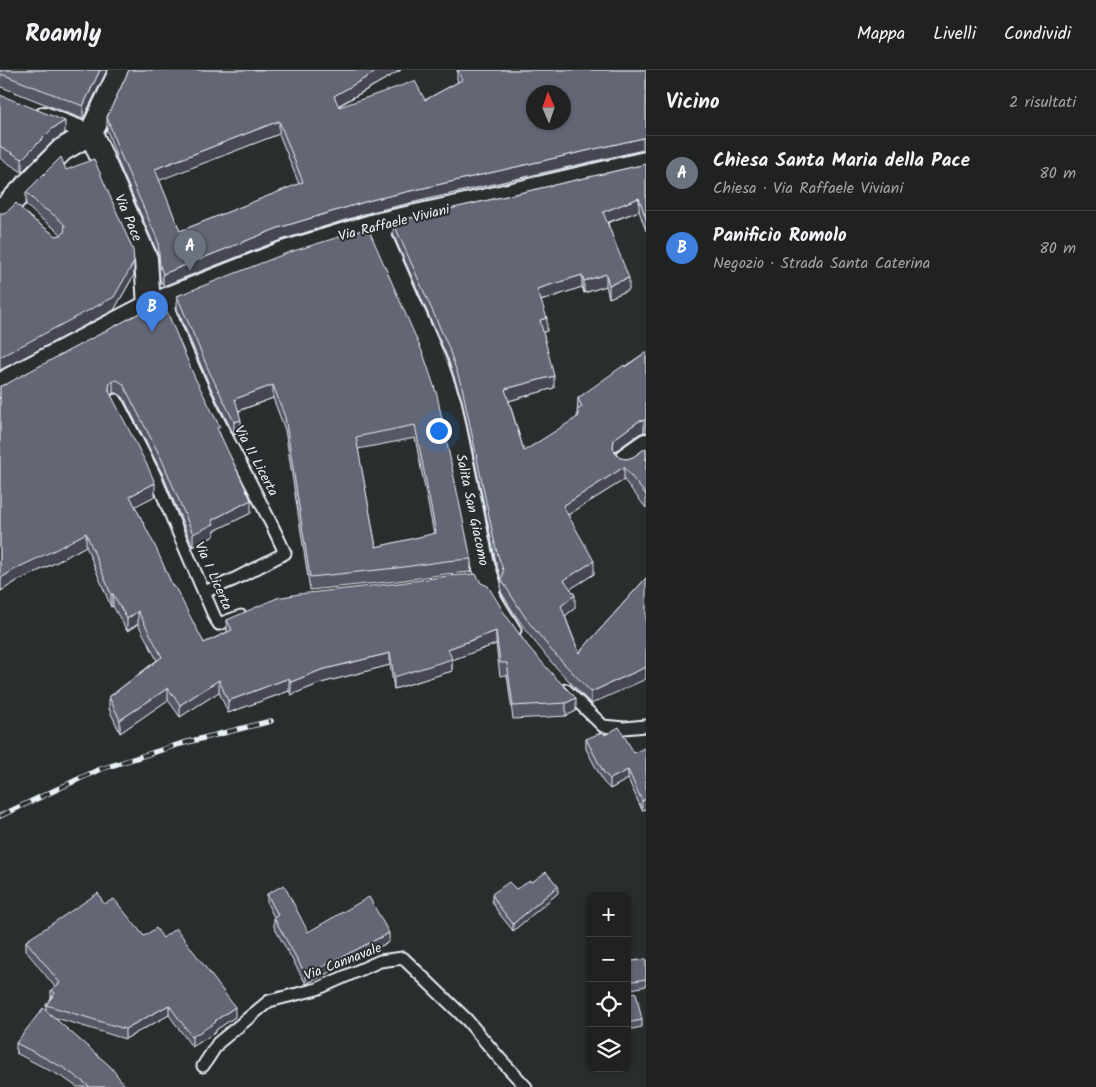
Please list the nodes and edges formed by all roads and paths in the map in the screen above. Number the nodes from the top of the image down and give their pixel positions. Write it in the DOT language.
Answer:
graph roads {
  1 [pos="121,70"];
  2 [pos="27,108"];
  3 [pos="91,133"];
  4 [pos="646,162"];
  5 [pos="10,207"];
  6 [pos="375,225"];
  7 [pos="157,303"];
  8 [pos="0,386"];
  9 [pos="116,400"];
  10 [pos="646,445"];
  11 [pos="626,459"];
  12 [pos="485,581"];
  13 [pos="204,592"];
  14 [pos="250,613"];
  15 [pos="521,639"];
  16 [pos="558,682"];
  17 [pos="646,726"];
  18 [pos="203,1066"];
  19 [pos="526,1087"];
  1 -- 3 [label="street"];
  2 -- 3 [label="street"];
  3 -- 5 [label="street"];
  3 -- 7 [label="street, Via Pace"];
  4 -- 6 [label="street, Via Raffaele Viviani"];
  6 -- 7 [label="street, Via Raffaele Viviani"];
  6 -- 12 [label="street, Salita San Giacomo"];
  7 -- 8 [label="street, Via Raffaele Viviani"];
  7 -- 13 [label="lane, Via II Licerta"];
  9 -- 13 [label="lane, Via I Licerta"];
  10 -- 11 [label="street"];
  12 -- 15 [label="lane, Salita San Giacomo"];
  13 -- 14 [label="lane, Via I Licerta"];
  16 -- 17 [label="lane"];
  18 -- 19 [label="lane, Via Cannavale"];
}
